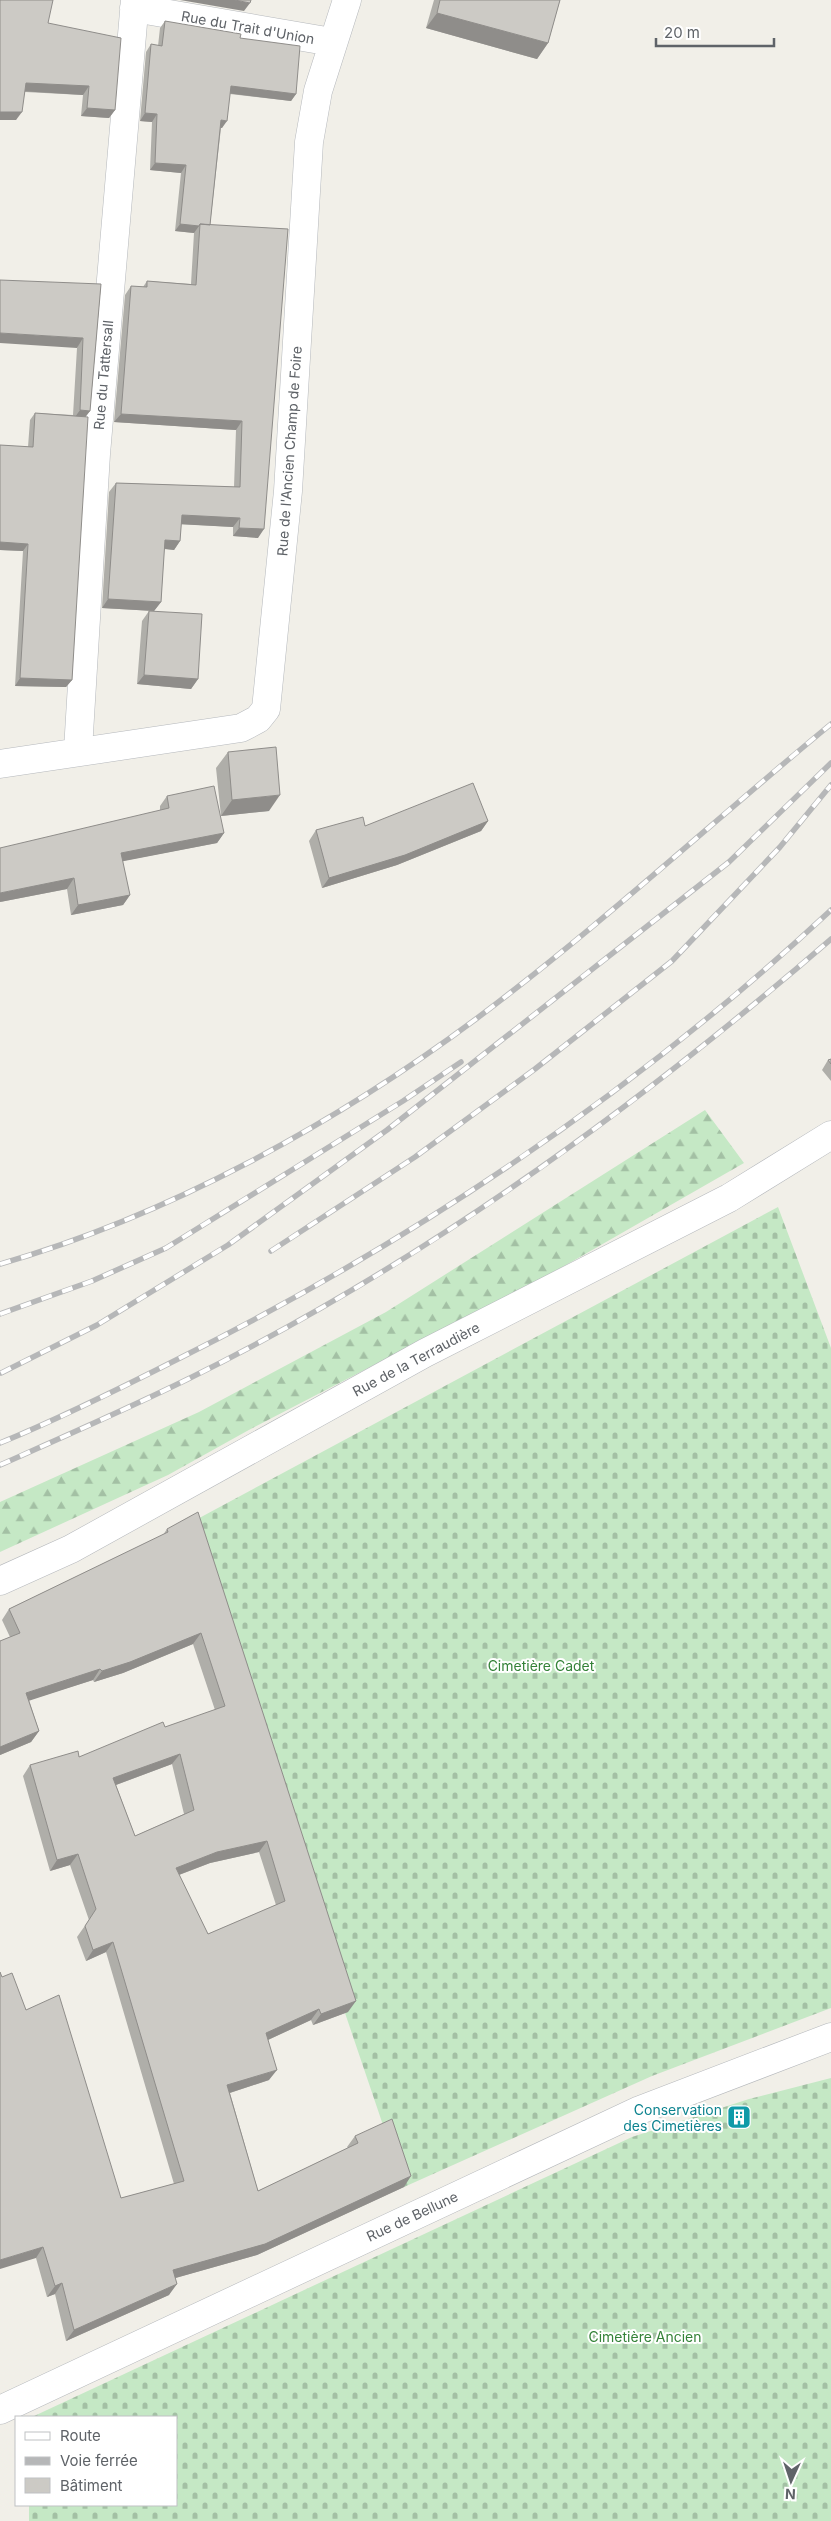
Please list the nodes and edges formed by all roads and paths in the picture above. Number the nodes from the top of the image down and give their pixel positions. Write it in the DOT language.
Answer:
graph roads {
  1 [pos="347,0"];
  2 [pos="135,4"];
  3 [pos="332,42"];
  4 [pos="78,750"];
  5 [pos="0,764"];
  6 [pos="831,1134"];
  7 [pos="0,1581"];
  8 [pos="831,2037"];
  9 [pos="0,2410"];
  1 -- 3 [label="street, Rue de l'Ancien Champ de Foire"];
  2 -- 3 [label="street, Rue du Trait d'Union"];
  2 -- 4 [label="street, Rue du Tattersall"];
  3 -- 4 [label="street, Rue de l'Ancien Champ de Foire"];
  4 -- 5 [label="street, Rue de l'Ancien Champ de Foire"];
  6 -- 7 [label="street, Rue de la Terraudière"];
  8 -- 9 [label="street, Rue de Bellune"];
}
